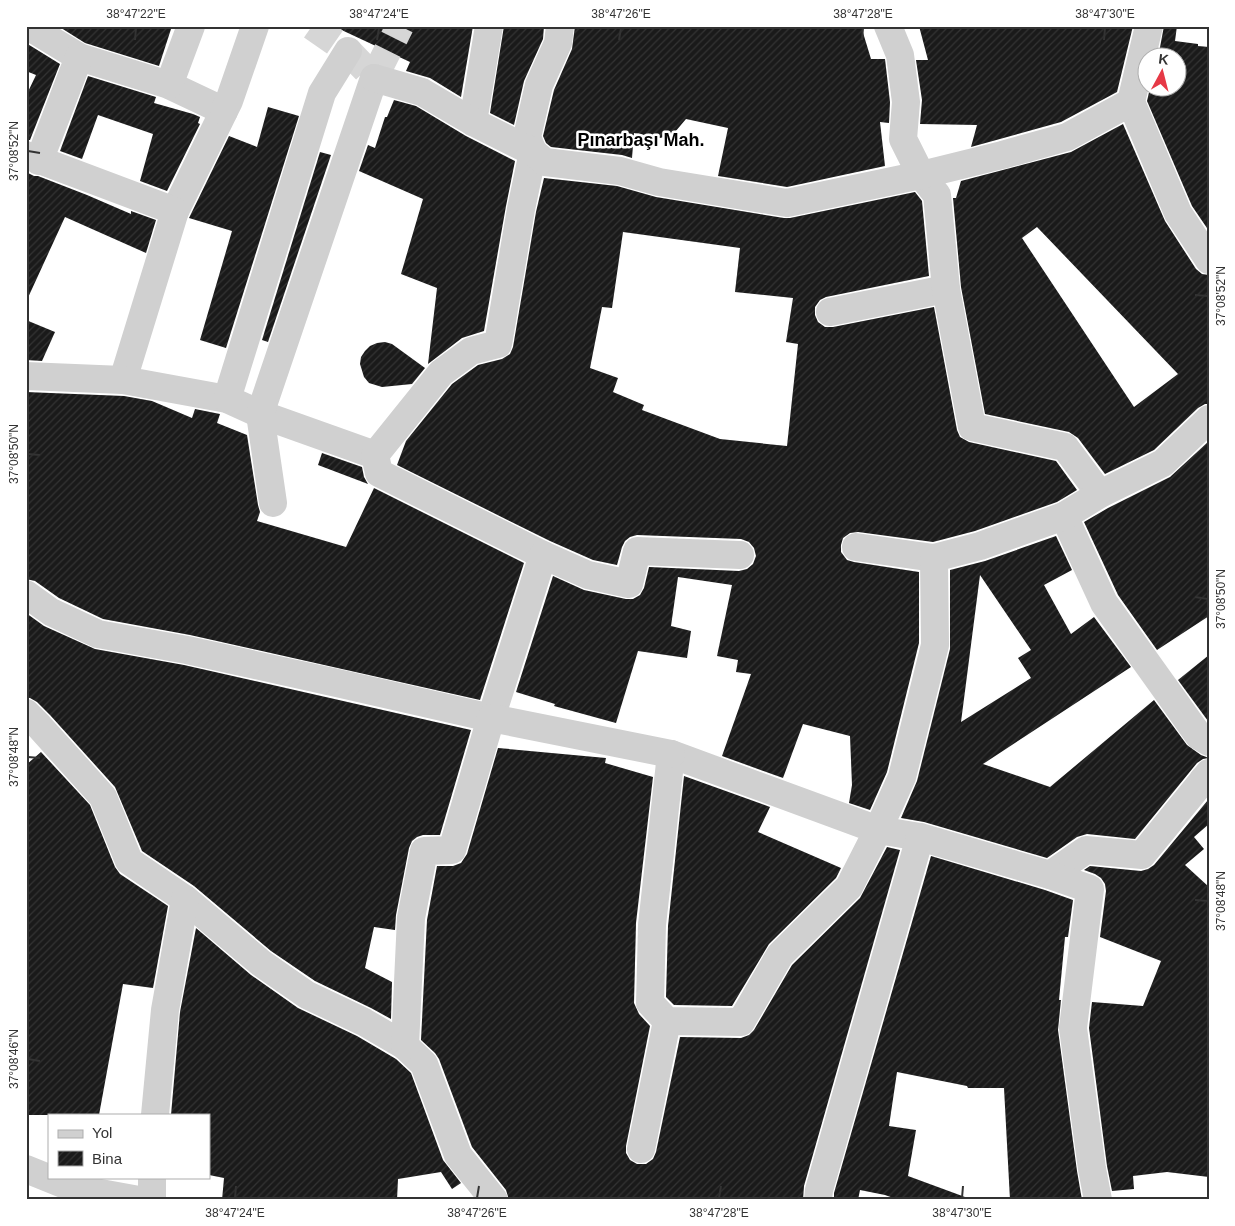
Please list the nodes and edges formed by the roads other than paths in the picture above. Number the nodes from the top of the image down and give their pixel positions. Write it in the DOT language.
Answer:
graph roads {
  1 [pos="28,26"];
  2 [pos="191,26"];
  3 [pos="255,26"];
  4 [pos="488,26"];
  5 [pos="560,26"];
  6 [pos="888,26"];
  7 [pos="1148,26"];
  8 [pos="348,51"];
  9 [pos="79,57"];
  10 [pos="169,85"];
  11 [pos="1131,102"];
  12 [pos="224,111"];
  13 [pos="473,122"];
  14 [pos="532,152"];
  15 [pos="33,158"];
  16 [pos="921,175"];
  17 [pos="175,210"];
  18 [pos="1209,260"];
  19 [pos="946,289"];
  20 [pos="830,312"];
  21 [pos="26,376"];
  22 [pos="123,380"];
  23 [pos="227,399"];
  24 [pos="260,414"];
  25 [pos="1209,419"];
  26 [pos="375,455"];
  27 [pos="1100,494"];
  28 [pos="273,503"];
  29 [pos="1064,516"];
  30 [pos="856,547"];
  31 [pos="543,555"];
  32 [pos="740,555"];
  33 [pos="934,558"];
  34 [pos="26,594"];
  35 [pos="491,718"];
  36 [pos="31,726"];
  37 [pos="1206,735"];
  38 [pos="671,754"];
  39 [pos="1207,779"];
  40 [pos="878,830"];
  41 [pos="920,836"];
  42 [pos="1050,875"];
  43 [pos="185,899"];
  44 [pos="667,1021"];
  45 [pos="405,1046"];
  46 [pos="155,1114"];
  47 [pos="641,1149"];
  48 [pos="26,1169"];
  49 [pos="152,1178"];
  50 [pos="139,1200"];
  51 [pos="152,1200"];
  52 [pos="494,1200"];
  53 [pos="818,1200"];
  54 [pos="1098,1200"];
  1 -- 9 [label="street"];
  2 -- 10 [label="street"];
  3 -- 12 [label="street"];
  4 -- 13 [label="street"];
  5 -- 14 [label="street"];
  6 -- 16 [label="street"];
  7 -- 11 [label="street"];
  8 -- 23 [label="street"];
  9 -- 10 [label="street"];
  9 -- 15 [label="street"];
  10 -- 12 [label="street"];
  11 -- 16 [label="street"];
  11 -- 18 [label="street"];
  12 -- 17 [label="street"];
  13 -- 14 [label="street"];
  13 -- 24 [label="street"];
  14 -- 16 [label="street"];
  14 -- 26 [label="street"];
  15 -- 17 [label="street"];
  16 -- 19 [label="street"];
  17 -- 22 [label="street"];
  19 -- 20 [label="street"];
  19 -- 27 [label="street"];
  21 -- 22 [label="street"];
  22 -- 23 [label="street"];
  23 -- 24 [label="street"];
  24 -- 26 [label="street"];
  24 -- 28 [label="street"];
  25 -- 27 [label="street"];
  26 -- 31 [label="street"];
  27 -- 29 [label="street"];
  29 -- 33 [label="street"];
  29 -- 37 [label="street"];
  30 -- 33 [label="street"];
  31 -- 32 [label="street"];
  31 -- 35 [label="street"];
  33 -- 40 [label="street"];
  34 -- 35 [label="street"];
  35 -- 38 [label="street"];
  35 -- 45 [label="street"];
  36 -- 43 [label="street"];
  38 -- 40 [label="street"];
  38 -- 44 [label="street"];
  39 -- 42 [label="street"];
  40 -- 41 [label="street"];
  40 -- 44 [label="street"];
  41 -- 42 [label="street"];
  41 -- 53 [label="street"];
  42 -- 54 [label="street"];
  43 -- 45 [label="street"];
  43 -- 46 [label="street"];
  44 -- 47 [label="street"];
  45 -- 52 [label="street"];
  48 -- 50 [label="street"];
  49 -- 51 [label="street"];
}
